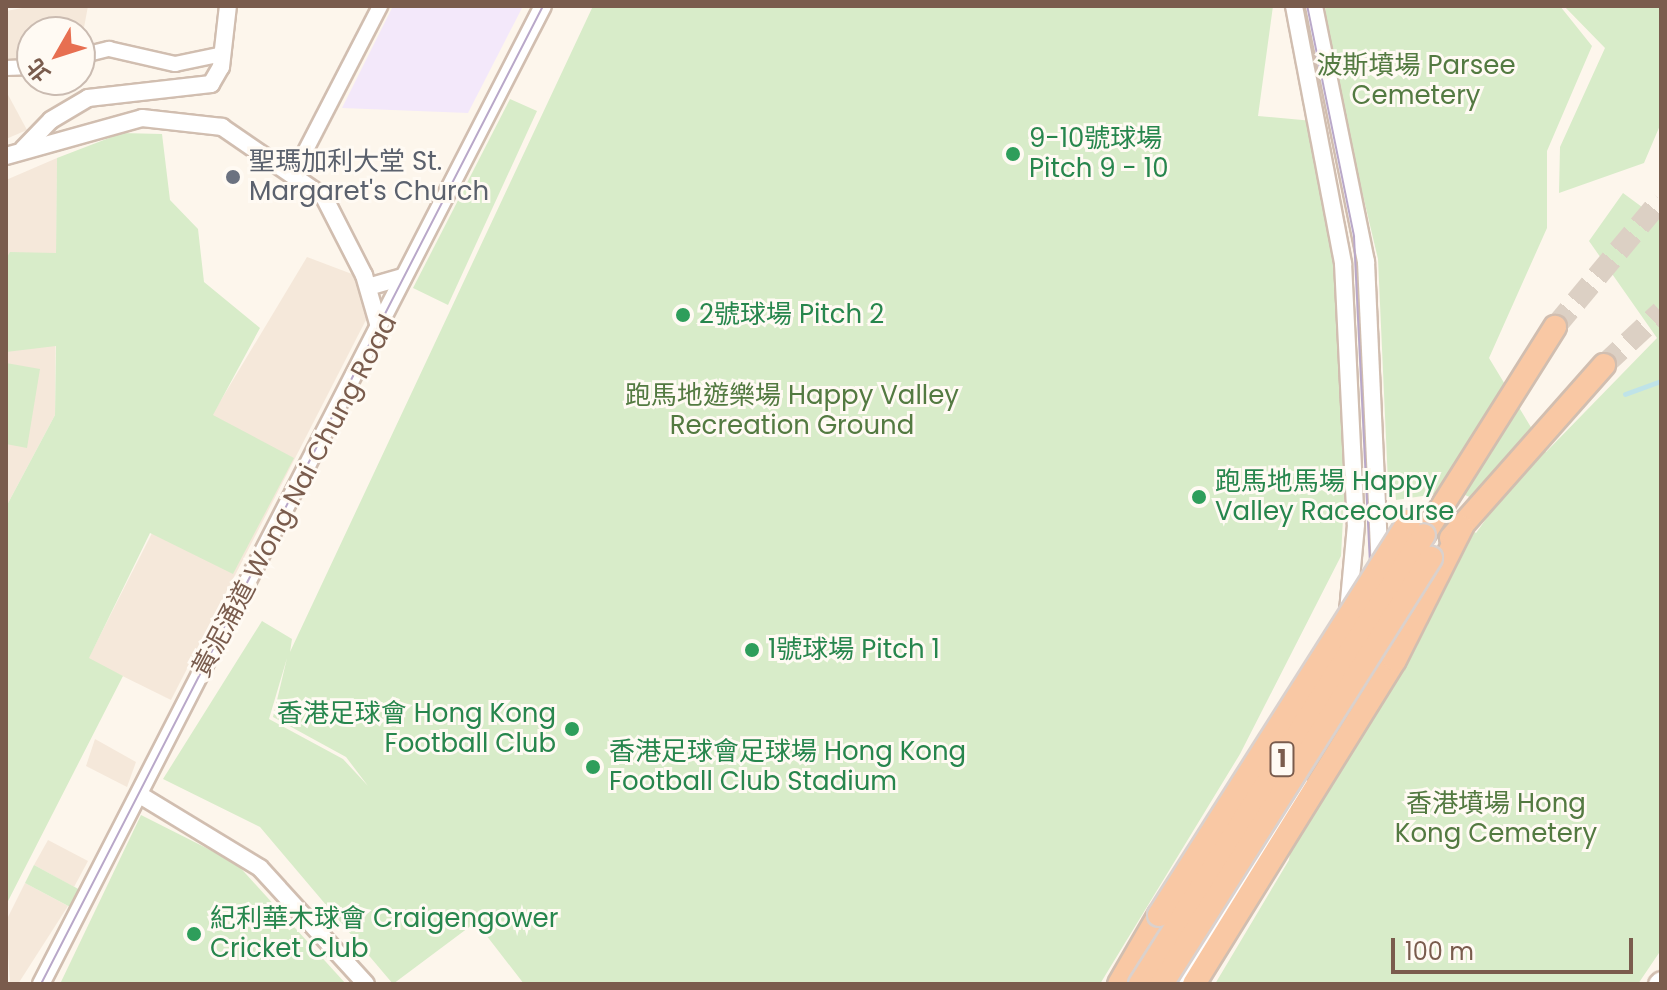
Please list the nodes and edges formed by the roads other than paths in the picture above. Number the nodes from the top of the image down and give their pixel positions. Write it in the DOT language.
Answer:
graph roads {
  1 [pos="228,6"];
  2 [pos="380,6"];
  3 [pos="543,6"];
  4 [pos="1294,6"];
  5 [pos="1314,6"];
  6 [pos="96,52"];
  7 [pos="223,54"];
  8 [pos="14,153"];
  9 [pos="295,171"];
  10 [pos="404,277"];
  11 [pos="368,287"];
  12 [pos="379,327"];
  13 [pos="1555,327"];
  14 [pos="1604,365"];
  15 [pos="1437,505"];
  16 [pos="1462,527"];
  17 [pos="140,795"];
  18 [pos="41,984"];
  19 [pos="366,984"];
  20 [pos="1119,984"];
  21 [pos="1138,984"];
  22 [pos="1162,984"];
  23 [pos="1177,984"];
  24 [pos="1194,984"];
  1 -- 7 [label="street"];
  2 -- 9 [label="street"];
  3 -- 10 [label="street, 黃泥涌道 Wong Nai Chung Road"];
  4 -- 21 [label="street"];
  5 -- 23 [label="street"];
  6 -- 7 [label="street"];
  7 -- 8 [label="street"];
  8 -- 9 [label="street"];
  9 -- 11 [label="street"];
  10 -- 11 [label="street"];
  10 -- 12 [label="street, 黃泥涌道 Wong Nai Chung Road"];
  11 -- 12 [label="street"];
  12 -- 17 [label="street, 黃泥涌道 Wong Nai Chung Road"];
  13 -- 15 [label="highway, 1"];
  14 -- 16 [label="highway, 1"];
  15 -- 20 [label="highway, bridge"];
  15 -- 21 [label="highway, 1, bridge"];
  16 -- 22 [label="highway, 1, bridge"];
  16 -- 24 [label="highway"];
  17 -- 18 [label="street, 黃泥涌道 Wong Nai Chung Road"];
  17 -- 19 [label="street"];
}
